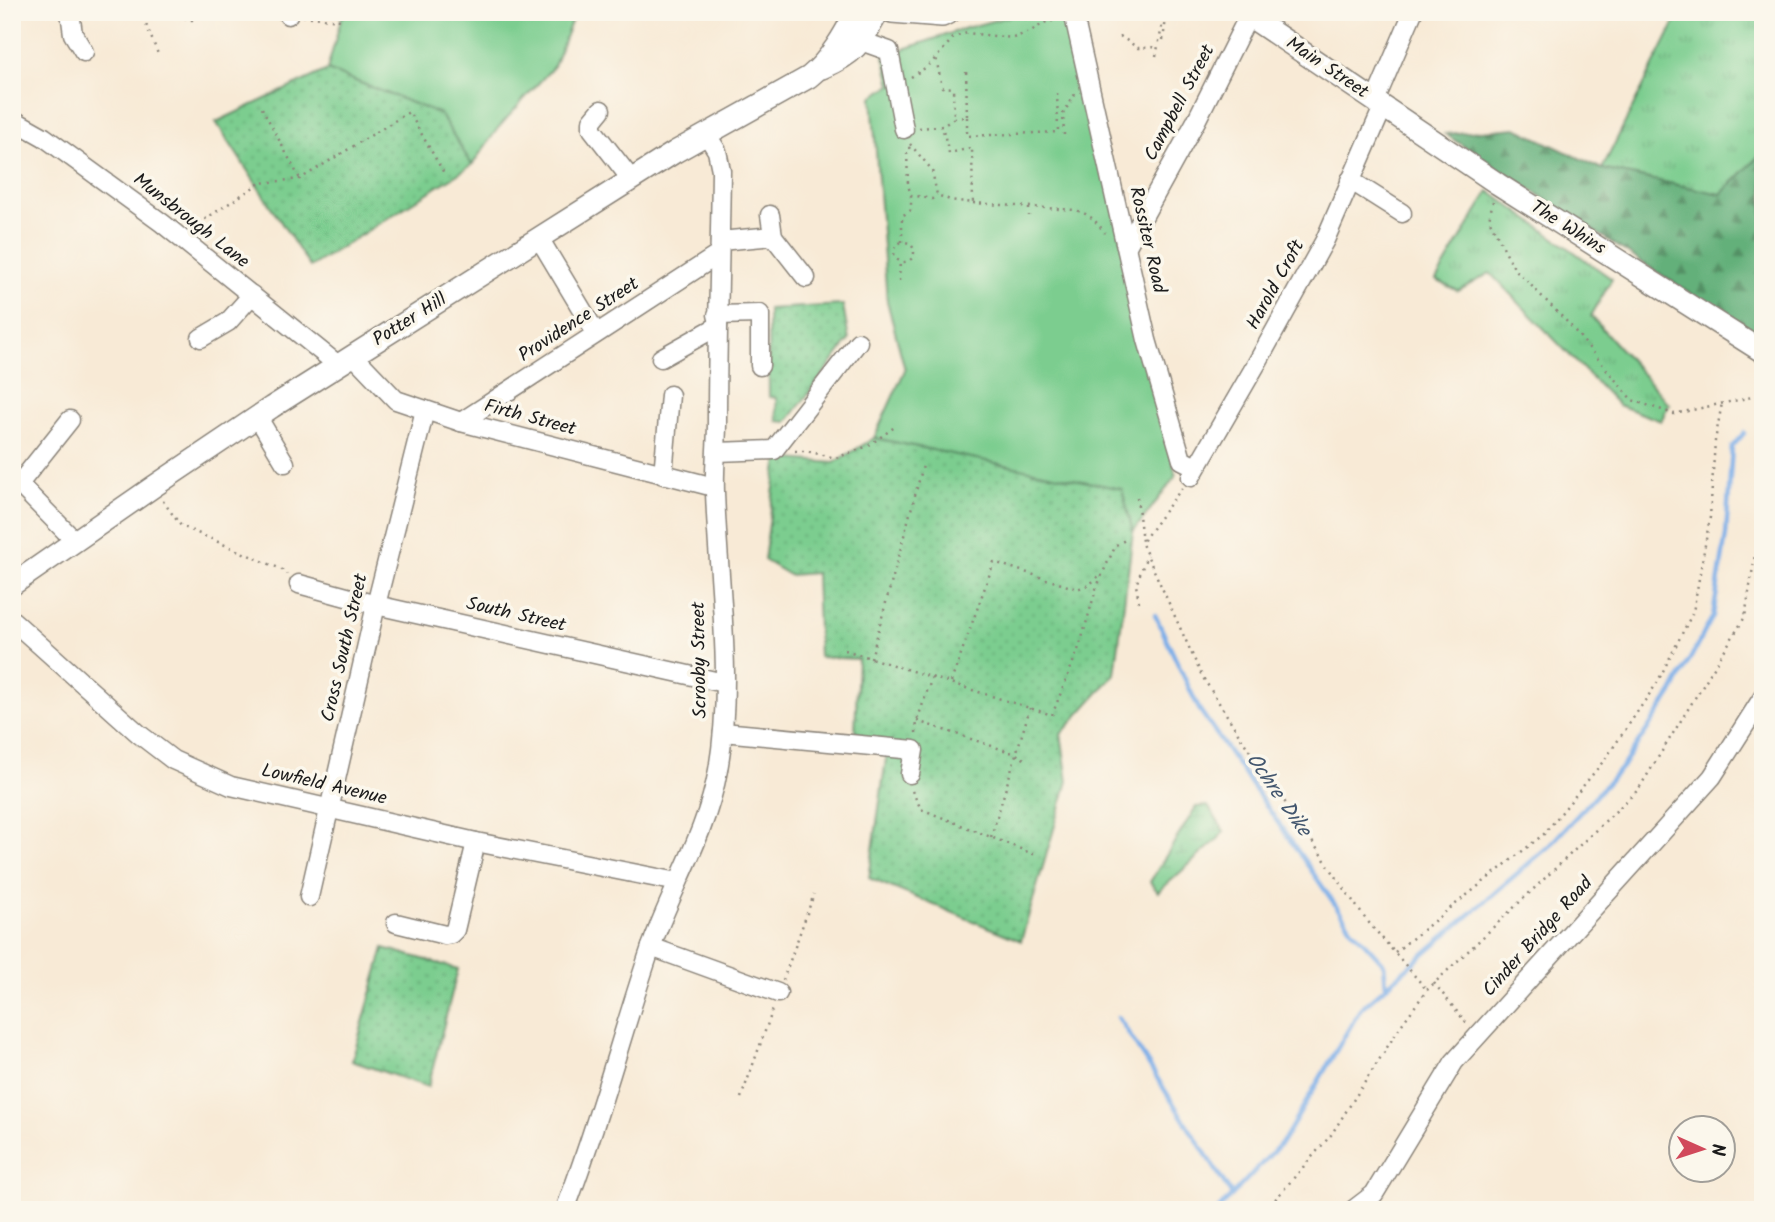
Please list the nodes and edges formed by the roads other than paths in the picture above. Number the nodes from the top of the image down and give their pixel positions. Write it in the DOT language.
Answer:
graph roads {
  1 [pos="70,12"];
  2 [pos="856,12"];
  3 [pos="878,12"];
  4 [pos="892,12"];
  5 [pos="950,12"];
  6 [pos="1413,12"];
  7 [pos="1246,14"];
  8 [pos="1065,16"];
  9 [pos="861,41"];
  10 [pos="84,52"];
  11 [pos="817,70"];
  12 [pos="1379,104"];
  13 [pos="601,110"];
  14 [pos="12,119"];
  15 [pos="904,129"];
  16 [pos="706,135"];
  17 [pos="631,179"];
  18 [pos="1350,180"];
  19 [pos="1402,214"];
  20 [pos="770,215"];
  21 [pos="773,236"];
  22 [pos="539,238"];
  23 [pos="1126,243"];
  24 [pos="719,247"];
  25 [pos="806,278"];
  26 [pos="252,295"];
  27 [pos="717,320"];
  28 [pos="596,333"];
  29 [pos="201,338"];
  30 [pos="858,342"];
  31 [pos="1763,352"];
  32 [pos="661,358"];
  33 [pos="346,360"];
  34 [pos="760,366"];
  35 [pos="670,396"];
  36 [pos="425,410"];
  37 [pos="257,416"];
  38 [pos="70,420"];
  39 [pos="461,422"];
  40 [pos="717,452"];
  41 [pos="285,463"];
  42 [pos="1193,472"];
  43 [pos="663,474"];
  44 [pos="16,480"];
  45 [pos="714,487"];
  46 [pos="75,541"];
  47 [pos="299,584"];
  48 [pos="12,585"];
  49 [pos="376,605"];
  50 [pos="12,620"];
  51 [pos="724,683"];
  52 [pos="1763,697"];
  53 [pos="723,732"];
  54 [pos="910,774"];
  55 [pos="330,808"];
  56 [pos="476,842"];
  57 [pos="678,883"];
  58 [pos="309,897"];
  59 [pos="396,923"];
  60 [pos="651,947"];
  61 [pos="778,993"];
  62 [pos="565,1210"];
  63 [pos="1353,1210"];
  1 -- 10 [label="street"];
  2 -- 11 [label="main road, Potter Hill"];
  3 -- 9 [label="main road, Potter Hill"];
  4 -- 5 [label="main road"];
  6 -- 12 [label="street, Harold Croft"];
  7 -- 12 [label="main road, Main Street"];
  7 -- 23 [label="street, Campbell Street"];
  8 -- 23 [label="street, Rossiter Road"];
  9 -- 11 [label="main road, Potter Hill"];
  9 -- 15 [label="street"];
  11 -- 16 [label="main road, Potter Hill"];
  12 -- 18 [label="street, Harold Croft"];
  12 -- 31 [label="main road, The Whins"];
  13 -- 17 [label="street"];
  14 -- 26 [label="street, Munsbrough Lane"];
  16 -- 17 [label="main road, Potter Hill"];
  16 -- 24 [label="street, Scrooby Street"];
  17 -- 22 [label="main road, Potter Hill"];
  18 -- 19 [label="street"];
  18 -- 42 [label="street, Harold Croft"];
  20 -- 21 [label="street"];
  21 -- 24 [label="street"];
  21 -- 25 [label="street"];
  22 -- 28 [label="street"];
  22 -- 33 [label="main road, Potter Hill"];
  23 -- 42 [label="street, Rossiter Road"];
  24 -- 27 [label="street, Scrooby Street"];
  24 -- 28 [label="street, Providence Street"];
  26 -- 29 [label="street"];
  26 -- 33 [label="street, Munsbrough Lane"];
  27 -- 32 [label="street"];
  27 -- 34 [label="street"];
  27 -- 40 [label="street, Scrooby Street"];
  28 -- 39 [label="street, Providence Street"];
  30 -- 40 [label="street"];
  33 -- 36 [label="street, Firth Street"];
  33 -- 37 [label="main road, Potter Hill"];
  35 -- 43 [label="street"];
  36 -- 39 [label="street, Firth Street"];
  36 -- 49 [label="street, Cross South Street"];
  37 -- 41 [label="street"];
  37 -- 46 [label="main road, Potter Hill"];
  38 -- 44 [label="street"];
  39 -- 43 [label="street, Firth Street"];
  40 -- 45 [label="street, Scrooby Street"];
  43 -- 45 [label="street, Firth Street"];
  44 -- 46 [label="street"];
  45 -- 51 [label="street, Scrooby Street"];
  46 -- 48 [label="main road, Potter Hill"];
  47 -- 49 [label="street, South Street"];
  49 -- 51 [label="street, South Street"];
  49 -- 55 [label="street, Cross South Street"];
  50 -- 55 [label="street, Lowfield Avenue"];
  51 -- 53 [label="street, Scrooby Street"];
  52 -- 63 [label="street, Cinder Bridge Road"];
  53 -- 54 [label="street"];
  53 -- 57 [label="street, Scrooby Street"];
  55 -- 56 [label="street, Lowfield Avenue"];
  55 -- 58 [label="street, Cross South Street"];
  56 -- 57 [label="street, Lowfield Avenue"];
  56 -- 59 [label="street"];
  57 -- 60 [label="street, Scrooby Street"];
  60 -- 61 [label="street"];
  60 -- 62 [label="street, Scrooby Street"];
}
